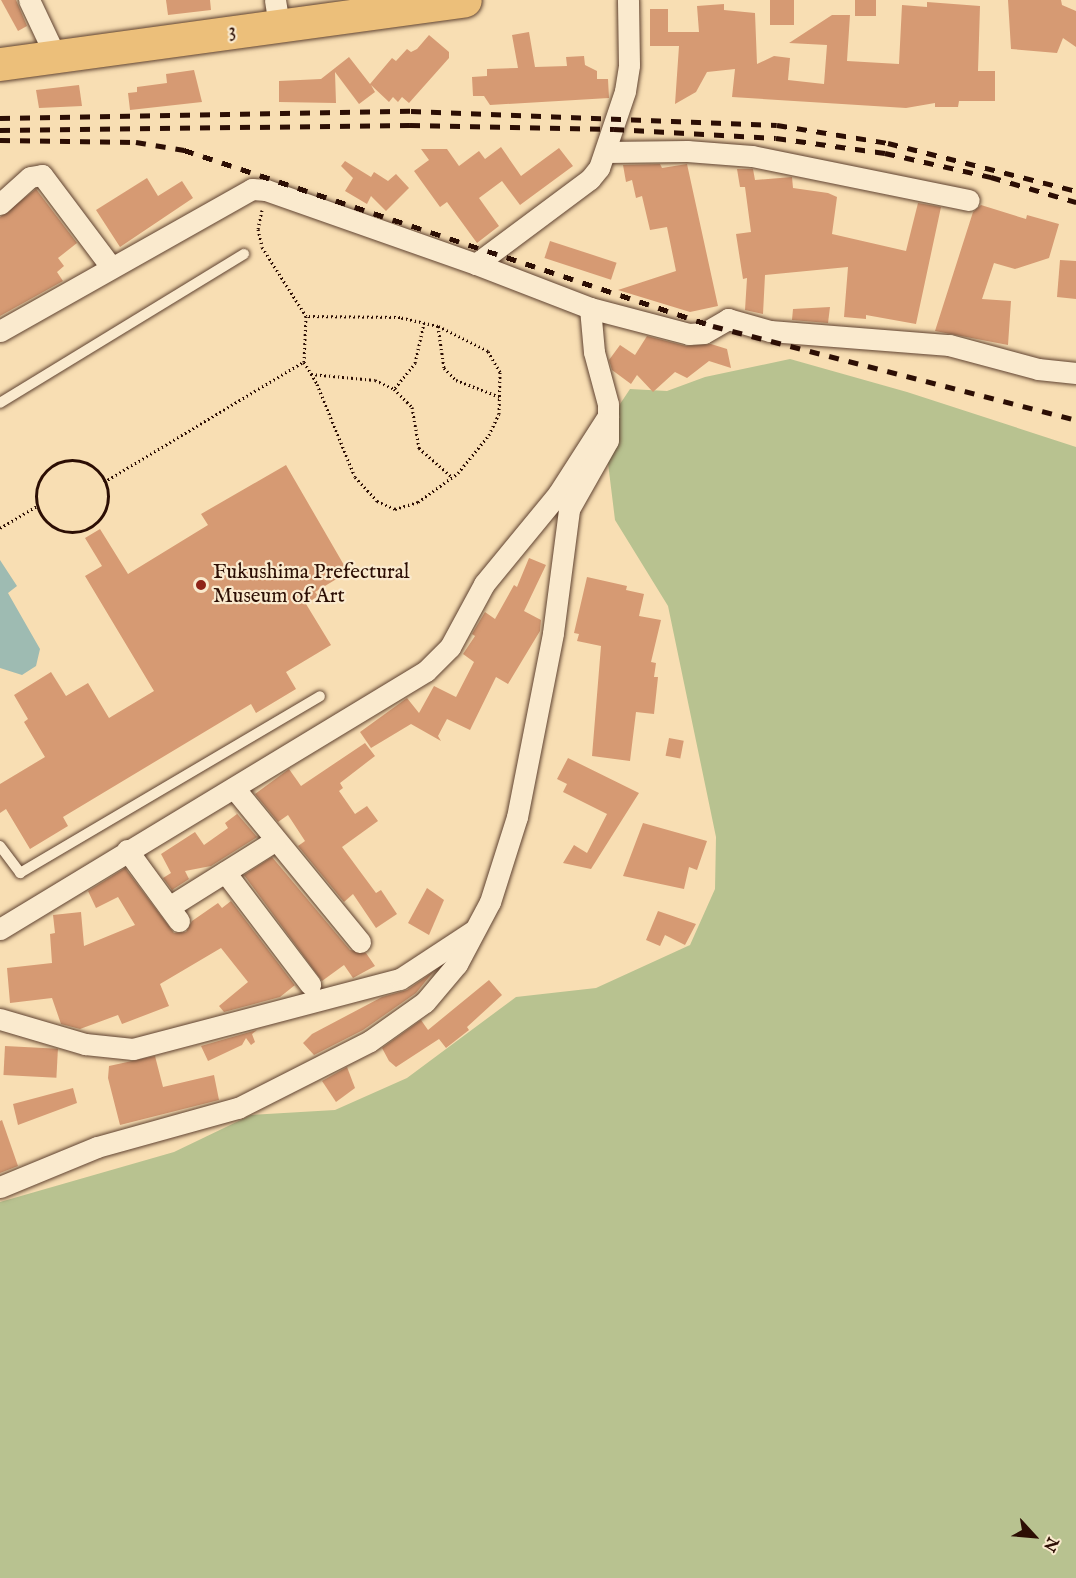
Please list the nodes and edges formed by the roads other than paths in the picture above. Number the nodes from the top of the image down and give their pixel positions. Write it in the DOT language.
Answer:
graph roads {
  1 [pos="29,0"];
  2 [pos="464,0"];
  3 [pos="628,0"];
  4 [pos="277,12"];
  5 [pos="56,57"];
  6 [pos="0,64"];
  7 [pos="606,152"];
  8 [pos="969,200"];
  9 [pos="0,204"];
  10 [pos="244,254"];
  11 [pos="477,264"];
  12 [pos="111,267"];
  13 [pos="590,308"];
  14 [pos="0,331"];
  15 [pos="1076,373"];
  16 [pos="0,403"];
  17 [pos="608,416"];
  18 [pos="320,696"];
  19 [pos="234,788"];
  20 [pos="276,840"];
  21 [pos="0,846"];
  22 [pos="127,850"];
  23 [pos="225,872"];
  24 [pos="0,929"];
  25 [pos="474,930"];
  26 [pos="360,942"];
  27 [pos="310,984"];
  28 [pos="0,1019"];
  29 [pos="0,1187"];
  1 -- 5 [label="street"];
  2 -- 4 [label="main road, 3 / 3"];
  3 -- 7 [label="street"];
  4 -- 5 [label="main road, 3 / 3"];
  5 -- 6 [label="main road, 3 / 3"];
  7 -- 8 [label="street"];
  7 -- 11 [label="street"];
  9 -- 12 [label="street"];
  10 -- 16 [label="lane"];
  11 -- 12 [label="street"];
  11 -- 13 [label="street"];
  12 -- 14 [label="street"];
  13 -- 15 [label="street"];
  13 -- 17 [label="street"];
  17 -- 19 [label="street"];
  17 -- 25 [label="street"];
  18 -- 21 [label="lane"];
  19 -- 20 [label="street"];
  19 -- 22 [label="street"];
  20 -- 23 [label="street"];
  20 -- 26 [label="street"];
  22 -- 23 [label="street"];
  22 -- 24 [label="street"];
  23 -- 27 [label="street"];
  25 -- 28 [label="street"];
  25 -- 29 [label="street"];
}
